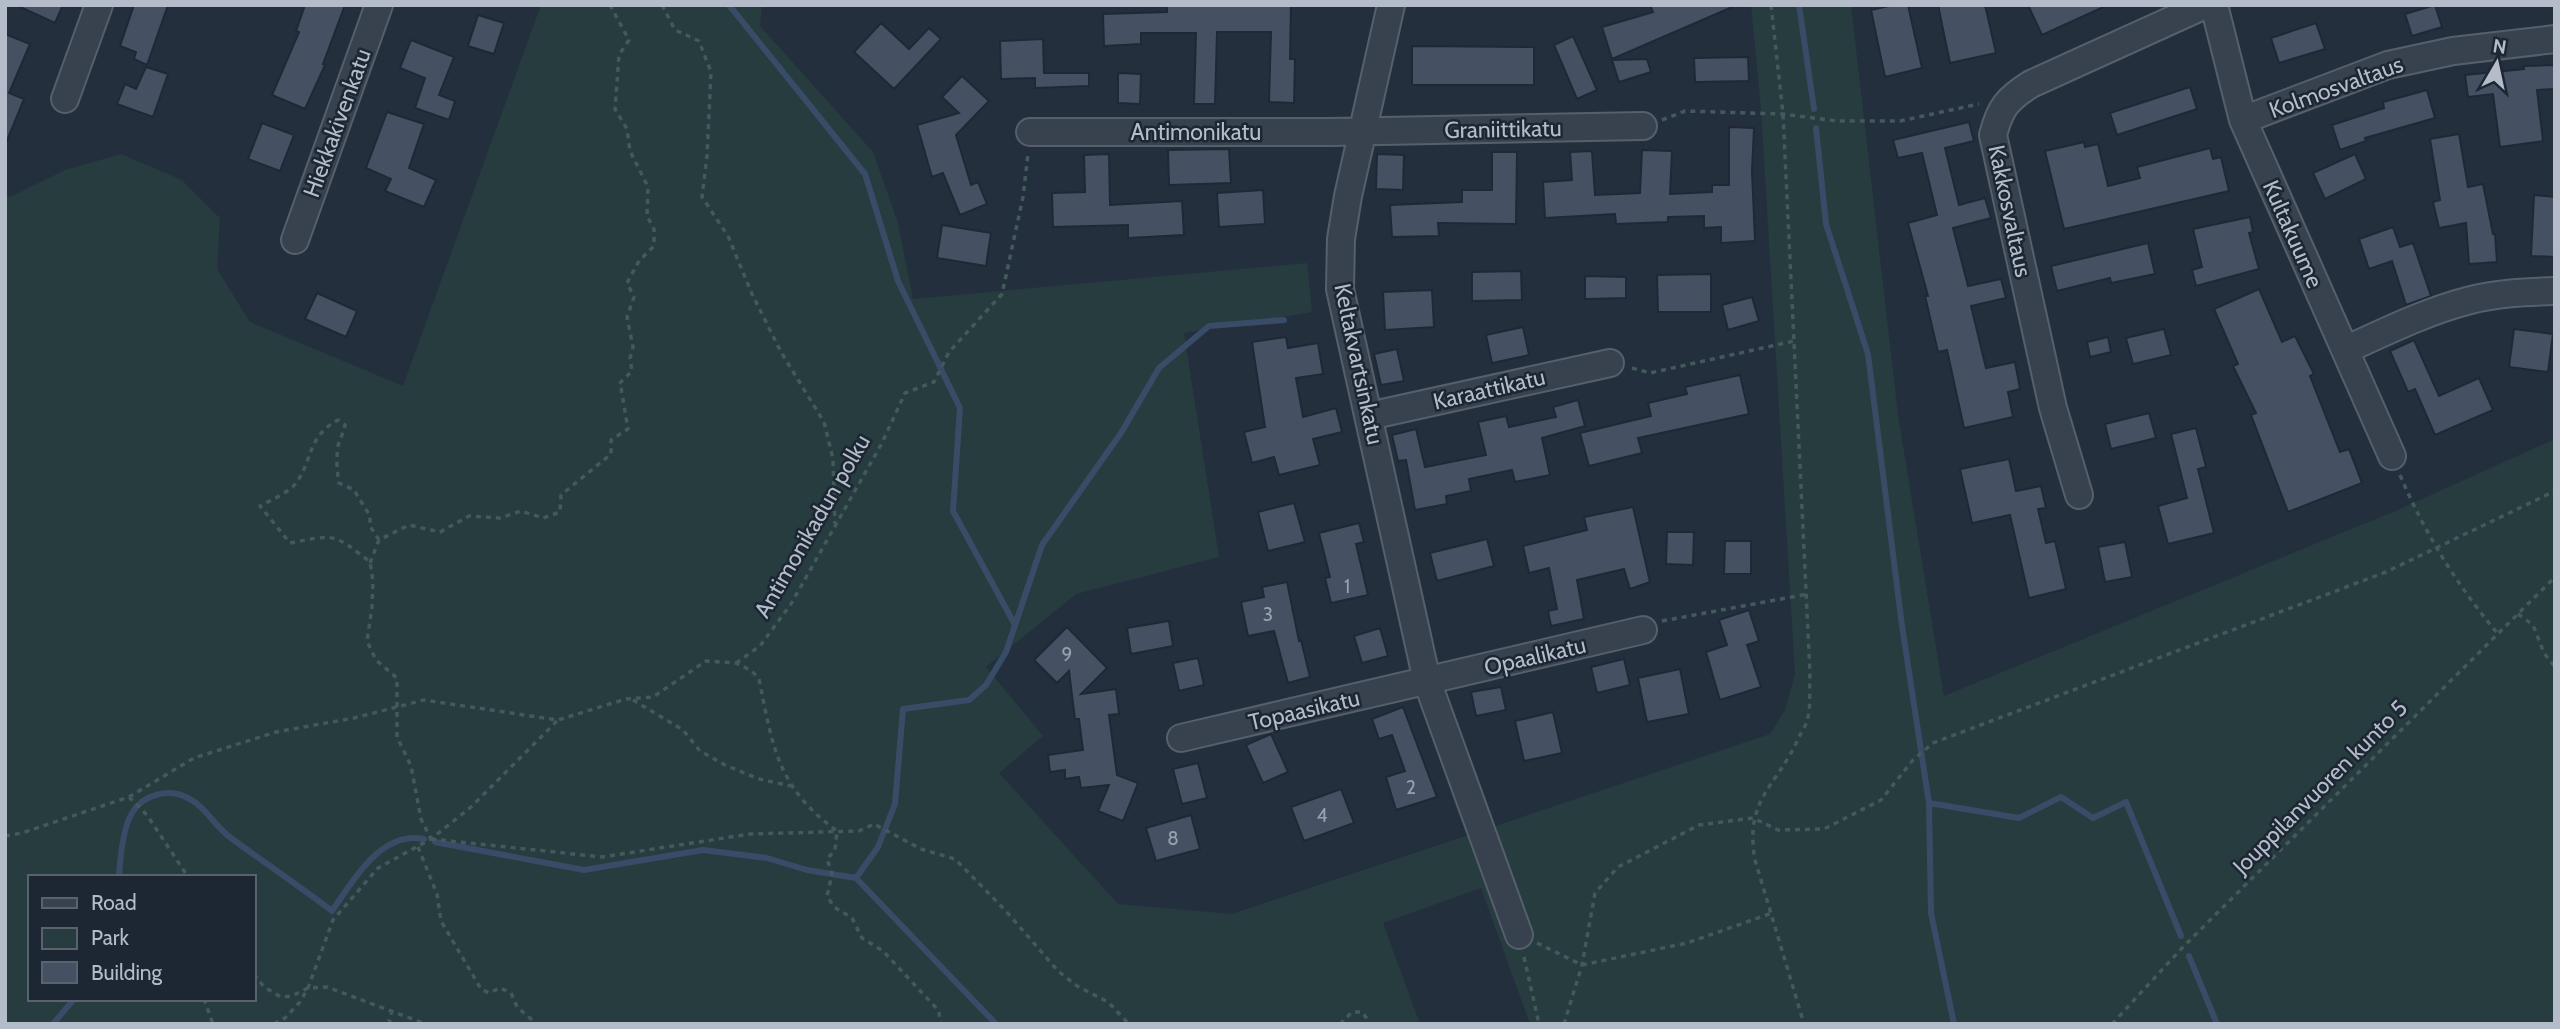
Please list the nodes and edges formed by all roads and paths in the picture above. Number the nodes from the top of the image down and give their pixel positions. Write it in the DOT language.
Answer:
graph roads {
  1 [pos="99,5"];
  2 [pos="379,5"];
  3 [pos="610,5"];
  4 [pos="662,5"];
  5 [pos="1391,5"];
  6 [pos="1771,5"];
  7 [pos="2204,5"];
  8 [pos="2214,5"];
  9 [pos="2555,39"];
  10 [pos="2011,96"];
  11 [pos="65,99"];
  12 [pos="1783,114"];
  13 [pos="2243,120"];
  14 [pos="1643,126"];
  15 [pos="1030,132"];
  16 [pos="1363,132"];
  17 [pos="295,240"];
  18 [pos="2555,291"];
  19 [pos="1794,341"];
  20 [pos="2344,350"];
  21 [pos="1610,363"];
  22 [pos="1369,416"];
  23 [pos="2392,456"];
  24 [pos="2555,491"];
  25 [pos="2079,495"];
  26 [pos="835,526"];
  27 [pos="379,540"];
  28 [pos="2435,548"];
  29 [pos="370,562"];
  30 [pos="2555,577"];
  31 [pos="1808,594"];
  32 [pos="2518,614"];
  33 [pos="1643,631"];
  34 [pos="2497,634"];
  35 [pos="736,663"];
  36 [pos="2555,667"];
  37 [pos="1427,681"];
  38 [pos="631,699"];
  39 [pos="397,707"];
  40 [pos="558,720"];
  41 [pos="1181,738"];
  42 [pos="792,786"];
  43 [pos="129,797"];
  44 [pos="1753,818"];
  45 [pos="838,831"];
  46 [pos="5,836"];
  47 [pos="431,839"];
  48 [pos="417,846"];
  49 [pos="187,875"];
  50 [pos="1772,913"];
  51 [pos="1519,935"];
  52 [pos="1582,965"];
  53 [pos="256,977"];
  54 [pos="308,988"];
  55 [pos="205,1001"];
  56 [pos="392,1012"];
  57 [pos="213,1024"];
  58 [pos="274,1024"];
  59 [pos="391,1024"];
  60 [pos="426,1024"];
  61 [pos="532,1024"];
  62 [pos="940,1024"];
  63 [pos="1129,1024"];
  64 [pos="1340,1024"];
  65 [pos="1371,1024"];
  66 [pos="1539,1024"];
  67 [pos="1564,1024"];
  68 [pos="1804,1024"];
  69 [pos="2112,1024"];
  1 -- 11 [label="street"];
  2 -- 17 [label="street, Hiekkakivenkatu"];
  3 -- 27 [label="path"];
  4 -- 26 [label="path"];
  5 -- 16 [label="street, Keltakvartsinkatu"];
  6 -- 12 [label="path"];
  7 -- 10 [label="street"];
  8 -- 13 [label="street, Kultakuume"];
  9 -- 13 [label="street, Kolmosvaltaus"];
  10 -- 12 [label="path"];
  10 -- 25 [label="street, Kakkosvaltaus"];
  12 -- 14 [label="path"];
  12 -- 19 [label="path"];
  13 -- 20 [label="street, Kultakuume"];
  14 -- 16 [label="street, Graniittikatu"];
  15 -- 16 [label="street, Antimonikatu"];
  15 -- 26 [label="path, Antimonikadun polku"];
  16 -- 22 [label="street, Keltakvartsinkatu"];
  18 -- 20 [label="street"];
  19 -- 21 [label="path"];
  19 -- 31 [label="path"];
  20 -- 23 [label="street, Kultakuume"];
  21 -- 22 [label="street, Karaattikatu"];
  22 -- 37 [label="street, Keltakvartsinkatu"];
  23 -- 28 [label="path"];
  24 -- 28 [label="path"];
  26 -- 35 [label="path, Antimonikadun polku"];
  27 -- 29 [label="path"];
  27 -- 29 [label="path"];
  28 -- 34 [label="path"];
  28 -- 44 [label="path"];
  29 -- 39 [label="path"];
  30 -- 32 [label="path, Jouppilanvuoren kunto 5"];
  31 -- 33 [label="path"];
  31 -- 44 [label="path"];
  32 -- 34 [label="path, Jouppilanvuoren kunto 5"];
  32 -- 36 [label="path"];
  33 -- 37 [label="street, Opaalikatu"];
  34 -- 69 [label="path, Jouppilanvuoren kunto 5"];
  35 -- 38 [label="path"];
  35 -- 42 [label="path"];
  37 -- 41 [label="street, Topaasikatu"];
  37 -- 51 [label="street, Keltakvartsinkatu"];
  38 -- 40 [label="path"];
  38 -- 42 [label="path"];
  39 -- 40 [label="path"];
  39 -- 43 [label="path"];
  39 -- 47 [label="path"];
  40 -- 47 [label="path"];
  42 -- 45 [label="path"];
  43 -- 46 [label="path"];
  43 -- 49 [label="path"];
  44 -- 50 [label="path"];
  44 -- 52 [label="path"];
  45 -- 47 [label="path"];
  45 -- 62 [label="path"];
  45 -- 63 [label="path"];
  47 -- 48 [label="path"];
  48 -- 54 [label="path"];
  48 -- 61 [label="path"];
  50 -- 52 [label="path"];
  50 -- 68 [label="path"];
  51 -- 52 [label="path"];
  51 -- 66 [label="path"];
  52 -- 67 [label="path"];
  53 -- 54 [label="path"];
  54 -- 56 [label="path"];
  54 -- 58 [label="path"];
  55 -- 57 [label="path"];
  56 -- 59 [label="path"];
  56 -- 60 [label="path"];
  64 -- 65 [label="path"];
}
